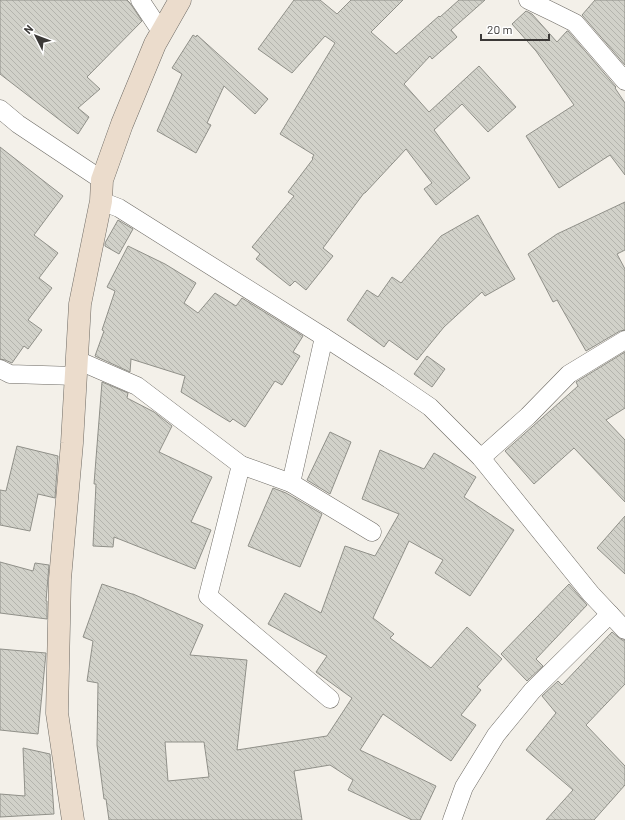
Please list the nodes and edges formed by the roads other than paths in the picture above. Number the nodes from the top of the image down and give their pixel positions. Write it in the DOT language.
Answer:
graph roads {
  1 [pos="140,0"];
  2 [pos="180,0"];
  3 [pos="528,0"];
  4 [pos="162,33"];
  5 [pos="625,81"];
  6 [pos="0,109"];
  7 [pos="102,191"];
  8 [pos="324,337"];
  9 [pos="625,340"];
  10 [pos="77,368"];
  11 [pos="0,369"];
  12 [pos="481,458"];
  13 [pos="241,465"];
  14 [pos="291,483"];
  15 [pos="372,532"];
  16 [pos="610,614"];
  17 [pos="625,630"];
  18 [pos="330,699"];
  19 [pos="73,820"];
  20 [pos="452,820"];
  1 -- 4 [label="street"];
  2 -- 4 [label="street"];
  3 -- 5 [label="street"];
  4 -- 7 [label="street"];
  6 -- 7 [label="street"];
  7 -- 8 [label="street"];
  7 -- 10 [label="street"];
  8 -- 12 [label="street"];
  8 -- 14 [label="street"];
  9 -- 12 [label="street"];
  10 -- 11 [label="street"];
  10 -- 13 [label="street"];
  10 -- 19 [label="street"];
  12 -- 16 [label="street"];
  13 -- 14 [label="street"];
  13 -- 18 [label="street"];
  14 -- 15 [label="street"];
  16 -- 17 [label="street"];
  16 -- 20 [label="street"];
}
